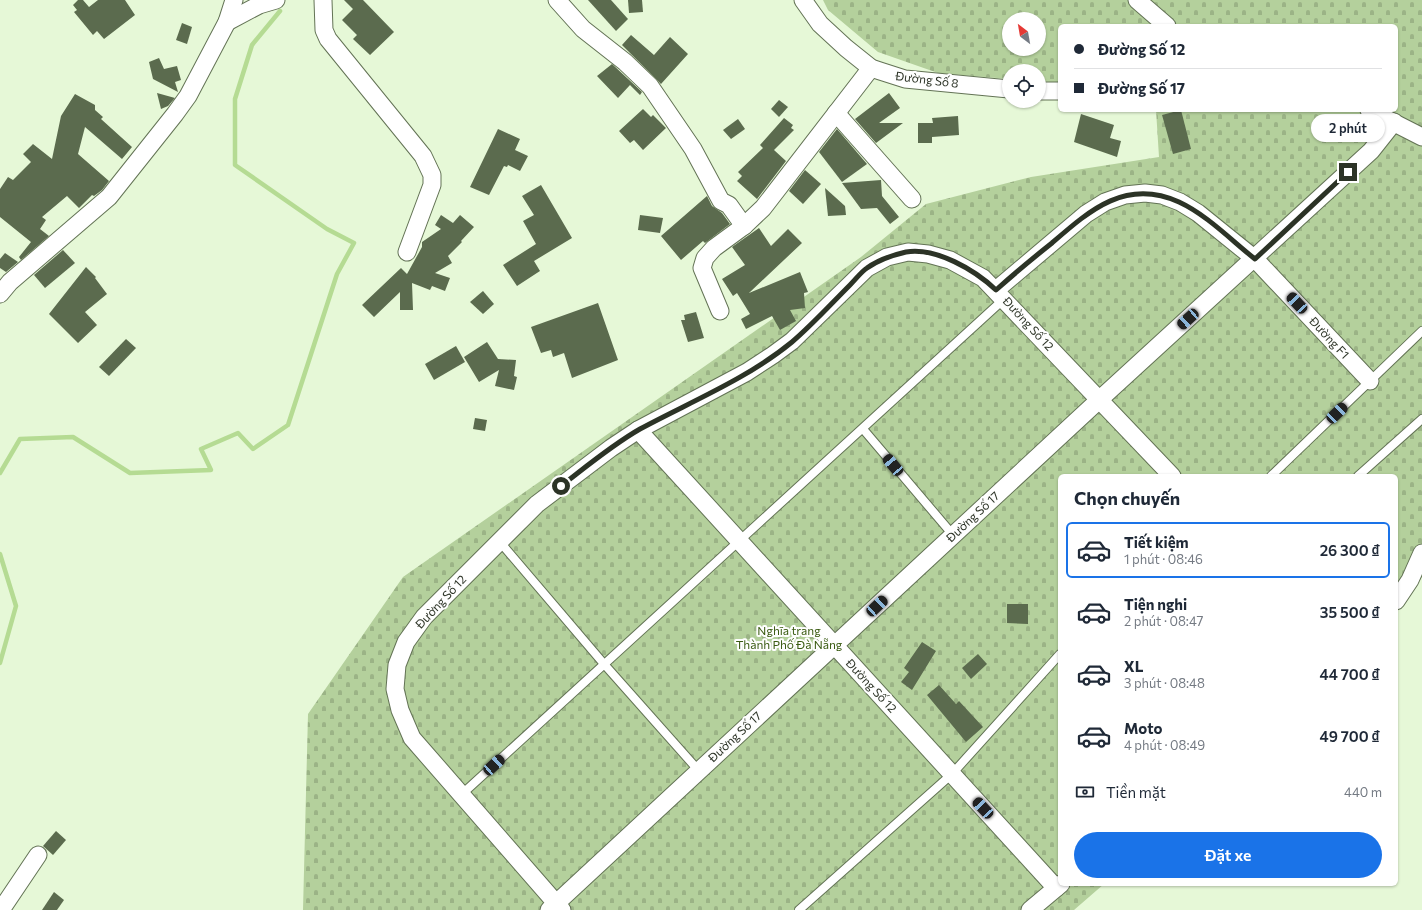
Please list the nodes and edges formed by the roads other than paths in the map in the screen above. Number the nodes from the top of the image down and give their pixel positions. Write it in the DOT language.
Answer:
graph roads {
  1 [pos="234,0"];
  2 [pos="276,0"];
  3 [pos="323,0"];
  4 [pos="557,0"];
  5 [pos="803,0"];
  6 [pos="1137,0"];
  7 [pos="227,22"];
  8 [pos="1165,24"];
  9 [pos="871,68"];
  10 [pos="1002,88"];
  11 [pos="1046,91"];
  12 [pos="1058,91"];
  13 [pos="1373,112"];
  14 [pos="836,113"];
  15 [pos="1394,122"];
  16 [pos="1422,137"];
  17 [pos="912,199"];
  18 [pos="744,226"];
  19 [pos="407,252"];
  20 [pos="1255,259"];
  21 [pos="0,294"];
  22 [pos="1000,294"];
  23 [pos="720,311"];
  24 [pos="1422,331"];
  25 [pos="1370,382"];
  26 [pos="1099,400"];
  27 [pos="1422,419"];
  28 [pos="863,429"];
  29 [pos="638,430"];
  30 [pos="1170,474"];
  31 [pos="1273,474"];
  32 [pos="1360,474"];
  33 [pos="953,535"];
  34 [pos="738,541"];
  35 [pos="500,542"];
  36 [pos="1422,553"];
  37 [pos="1398,598"];
  38 [pos="834,646"];
  39 [pos="1058,656"];
  40 [pos="604,664"];
  41 [pos="699,771"];
  42 [pos="952,774"];
  43 [pos="461,795"];
  44 [pos="38,855"];
  45 [pos="1058,885"];
  46 [pos="1059,886"];
  47 [pos="556,908"];
  48 [pos="1,910"];
  49 [pos="799,910"];
  50 [pos="1030,910"];
  1 -- 7 [label="street"];
  2 -- 7 [label="street"];
  3 -- 19 [label="street"];
  4 -- 18 [label="street"];
  5 -- 9 [label="street, Đường Số 8"];
  6 -- 8 [label="street"];
  7 -- 21 [label="street"];
  9 -- 10 [label="street, Đường Số 8"];
  9 -- 14 [label="street"];
  11 -- 12 [label="street"];
  13 -- 15 [label="street"];
  14 -- 17 [label="street"];
  14 -- 18 [label="street"];
  15 -- 16 [label="street"];
  15 -- 20 [label="street, Đường Số 17"];
  18 -- 23 [label="street"];
  20 -- 22 [label="street, Đường F1"];
  20 -- 25 [label="street, Đường F1"];
  20 -- 26 [label="street, Đường Số 17"];
  22 -- 26 [label="street, Đường Số 12"];
  22 -- 28 [label="lane"];
  22 -- 29 [label="street, Đường Số 12"];
  24 -- 25 [label="lane"];
  25 -- 31 [label="lane"];
  26 -- 30 [label="street, Đường Số 12"];
  26 -- 33 [label="street, Đường Số 17"];
  27 -- 32 [label="lane"];
  28 -- 33 [label="lane"];
  28 -- 34 [label="lane"];
  29 -- 34 [label="street, Đường Số 12"];
  29 -- 35 [label="street, Đường Số 12"];
  33 -- 38 [label="street, Đường Số 17"];
  34 -- 38 [label="street, Đường Số 12"];
  34 -- 40 [label="lane"];
  35 -- 40 [label="lane"];
  35 -- 43 [label="street, Đường Số 12"];
  36 -- 37 [label="street"];
  38 -- 41 [label="street, Đường Số 17"];
  38 -- 42 [label="street, Đường Số 12"];
  39 -- 42 [label="lane"];
  40 -- 41 [label="lane"];
  40 -- 43 [label="lane"];
  41 -- 47 [label="street, Đường Số 17"];
  42 -- 45 [label="street, Đường Số 12"];
  42 -- 49 [label="lane"];
  43 -- 47 [label="street, Đường Số 12"];
  44 -- 48 [label="street"];
  46 -- 50 [label="street"];
}
